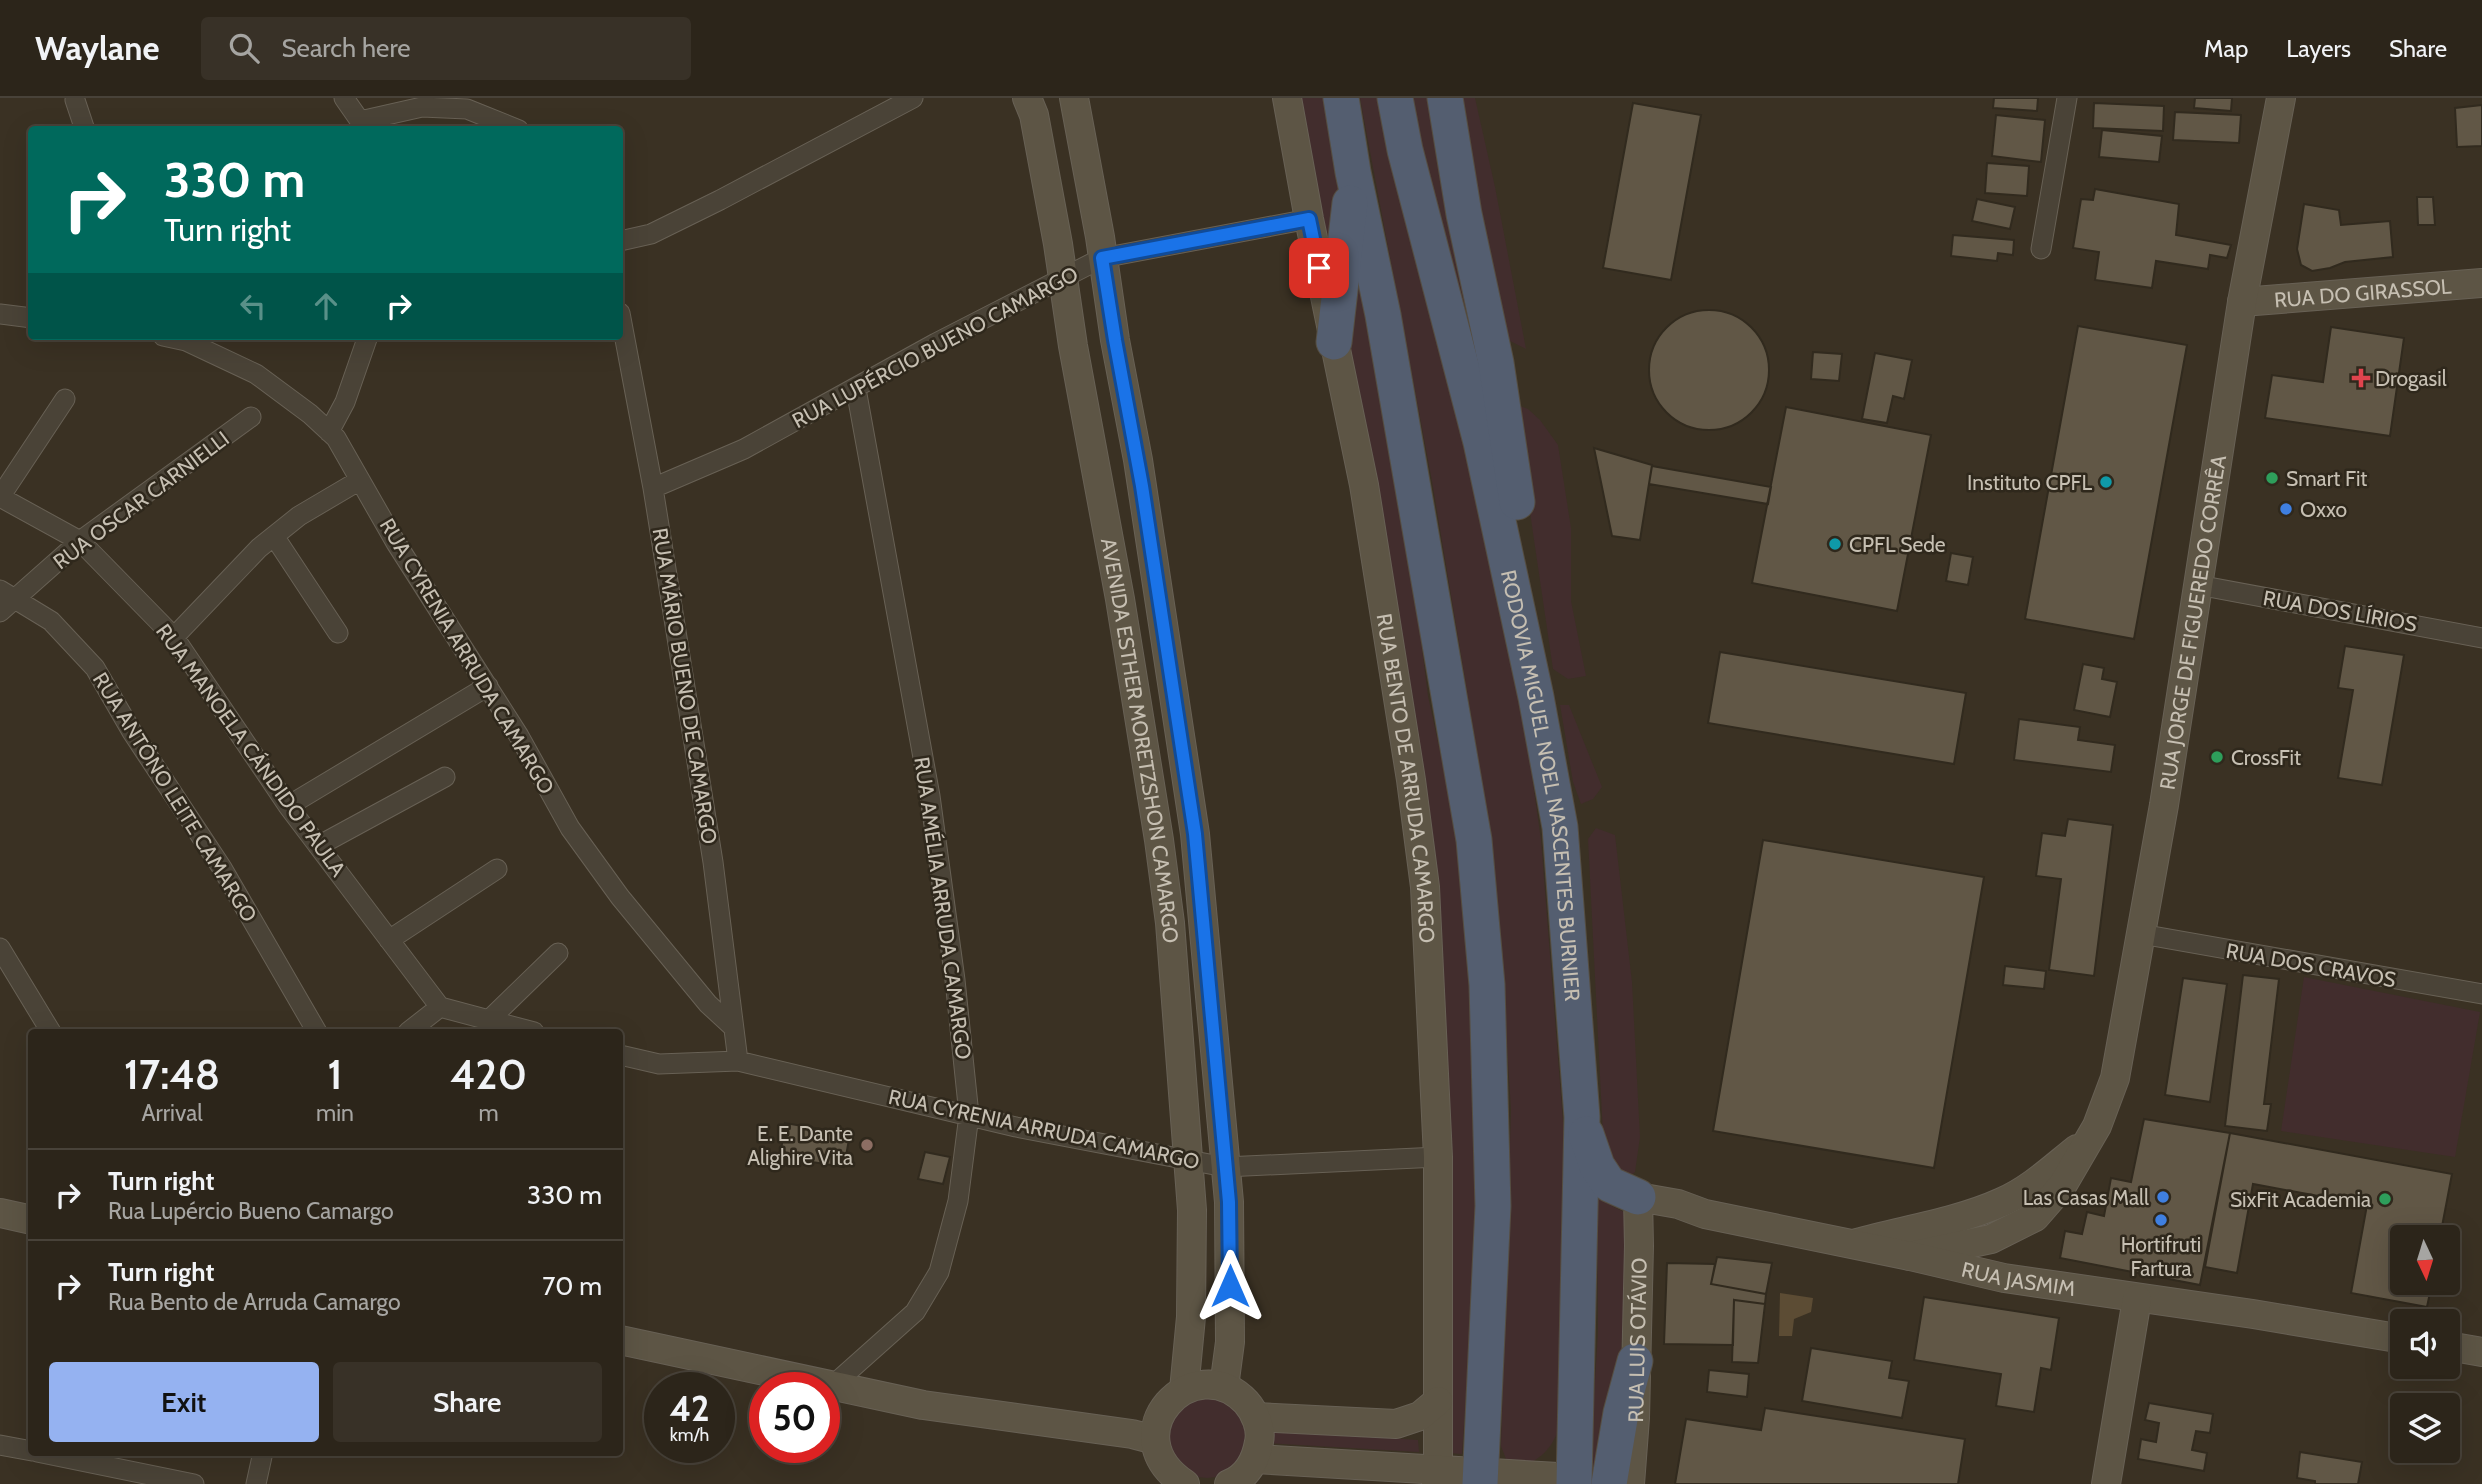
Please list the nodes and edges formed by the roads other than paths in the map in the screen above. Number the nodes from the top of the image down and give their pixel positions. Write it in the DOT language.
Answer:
graph roads {
  1 [pos="344,98"];
  2 [pos="913,98"];
  3 [pos="1027,98"];
  4 [pos="1074,98"];
  5 [pos="1287,98"];
  6 [pos="1341,98"];
  7 [pos="1395,98"];
  8 [pos="1445,98"];
  9 [pos="2067,98"];
  10 [pos="2281,98"];
  11 [pos="75,100"];
  12 [pos="360,125"];
  13 [pos="84,126"];
  14 [pos="510,126"];
  15 [pos="1353,172"];
  16 [pos="1309,219"];
  17 [pos="623,240"];
  18 [pos="2042,248"];
  19 [pos="1102,258"];
  20 [pos="1062,280"];
  21 [pos="2482,283"];
  22 [pos="2242,302"];
  23 [pos="0,314"];
  24 [pos="28,318"];
  25 [pos="623,329"];
  26 [pos="181,340"];
  27 [pos="368,340"];
  28 [pos="1334,342"];
  29 [pos="856,389"];
  30 [pos="65,399"];
  31 [pos="251,417"];
  32 [pos="329,432"];
  33 [pos="360,480"];
  34 [pos="653,488"];
  35 [pos="0,497"];
  36 [pos="274,536"];
  37 [pos="80,541"];
  38 [pos="2198,585"];
  39 [pos="5,600"];
  40 [pos="338,632"];
  41 [pos="174,637"];
  42 [pos="2482,638"];
  43 [pos="488,686"];
  44 [pos="1536,697"];
  45 [pos="445,777"];
  46 [pos="288,806"];
  47 [pos="318,846"];
  48 [pos="497,869"];
  49 [pos="2141,934"];
  50 [pos="389,940"];
  51 [pos="0,947"];
  52 [pos="558,953"];
  53 [pos="2482,994"];
  54 [pos="440,1007"];
  55 [pos="489,1019"];
  56 [pos="733,1027"];
  57 [pos="49,1029"];
  58 [pos="315,1029"];
  59 [pos="412,1029"];
  60 [pos="524,1029"];
  61 [pos="623,1056"];
  62 [pos="738,1060"];
  63 [pos="969,1115"];
  64 [pos="1581,1117"];
  65 [pos="2087,1140"];
  66 [pos="1438,1157"];
  67 [pos="1189,1162"];
  68 [pos="1225,1167"];
  69 [pos="1638,1197"];
  70 [pos="1981,1210"];
  71 [pos="0,1213"];
  72 [pos="1705,1214"];
  73 [pos="28,1219"];
  74 [pos="1991,1239"];
  75 [pos="1850,1244"];
  76 [pos="1639,1246"];
  77 [pos="1910,1256"];
  78 [pos="2004,1278"];
  79 [pos="2137,1299"];
  80 [pos="2390,1337"];
  81 [pos="623,1341"];
  82 [pos="2460,1348"];
  83 [pos="2482,1352"];
  84 [pos="1635,1361"];
  85 [pos="767,1372"];
  86 [pos="840,1379"];
  87 [pos="1224,1387"];
  88 [pos="840,1388"];
  89 [pos="1184,1390"];
  90 [pos="1438,1401"];
  91 [pos="1256,1417"];
  92 [pos="1155,1440"];
  93 [pos="0,1445"];
  94 [pos="28,1450"];
  95 [pos="57,1456"];
  96 [pos="262,1456"];
  97 [pos="1255,1459"];
  98 [pos="1437,1476"];
  99 [pos="1481,1478"];
  100 [pos="1575,1481"];
  101 [pos="194,1484"];
  102 [pos="256,1484"];
  103 [pos="1185,1484"];
  104 [pos="1229,1484"];
  105 [pos="1609,1484"];
  106 [pos="1630,1484"];
  107 [pos="2106,1484"];
  1 -- 12 [label="street"];
  2 -- 17 [label="street"];
  3 -- 20 [label="main road, AVENIDA ESTHER MORETZSHON CAMARGO"];
  4 -- 19 [label="main road, AVENIDA ESTHER MORETZSHON CAMARGO"];
  5 -- 16 [label="main road, RUA BENTO DE ARRUDA CAMARGO"];
  6 -- 15 [label="highway"];
  7 -- 44 [label="highway, RODOVIA MIGUEL NOEL NASCENTES BURNIER"];
  8 -- 44 [label="highway"];
  9 -- 18 [label="street"];
  10 -- 22 [label="main road, RUA JORGE DE FIGUEREDO CORRÊA"];
  11 -- 13 [label="street"];
  12 -- 14 [label="street"];
  15 -- 28 [label="highway"];
  15 -- 99 [label="highway"];
  16 -- 19 [label="street, RUA LUPÉRCIO BUENO CAMARGO"];
  16 -- 28 [label="main road, RUA BENTO DE ARRUDA CAMARGO"];
  19 -- 20 [label="street, RUA LUPÉRCIO BUENO CAMARGO"];
  19 -- 68 [label="main road, AVENIDA ESTHER MORETZSHON CAMARGO"];
  20 -- 29 [label="street, RUA LUPÉRCIO BUENO CAMARGO"];
  20 -- 67 [label="main road, AVENIDA ESTHER MORETZSHON CAMARGO"];
  21 -- 22 [label="main road, RUA DO GIRASSOL"];
  22 -- 38 [label="main road, RUA JORGE DE FIGUEREDO CORRÊA"];
  23 -- 24 [label="street"];
  25 -- 34 [label="street, RUA MÁRIO BUENO DE CAMARGO"];
  26 -- 32 [label="street, RUA CYRENIA ARRUDA CAMARGO"];
  27 -- 32 [label="street"];
  28 -- 66 [label="main road, RUA BENTO DE ARRUDA CAMARGO"];
  29 -- 34 [label="street, RUA LUPÉRCIO BUENO CAMARGO"];
  29 -- 63 [label="street, RUA AMÉLIA ARRUDA CAMARGO"];
  30 -- 35 [label="street"];
  31 -- 37 [label="street, RUA OSCAR CARNIELLI"];
  32 -- 33 [label="street, RUA CYRENIA ARRUDA CAMARGO"];
  33 -- 36 [label="street"];
  33 -- 43 [label="street, RUA CYRENIA ARRUDA CAMARGO"];
  34 -- 56 [label="street, RUA MÁRIO BUENO DE CAMARGO"];
  35 -- 37 [label="street, RUA MANOELA CÁNDIDO PAULA"];
  36 -- 40 [label="street"];
  36 -- 41 [label="street"];
  37 -- 39 [label="street, RUA OSCAR CARNIELLI"];
  37 -- 41 [label="street, RUA MANOELA CÁNDIDO PAULA"];
  38 -- 42 [label="street, RUA DOS LÍRIOS"];
  38 -- 49 [label="main road, RUA JORGE DE FIGUEREDO CORRÊA"];
  39 -- 58 [label="street, RUA ANTÔNO LEITE CAMARGO"];
  41 -- 46 [label="street, RUA MANOELA CÁNDIDO PAULA"];
  43 -- 46 [label="street"];
  43 -- 56 [label="street, RUA CYRENIA ARRUDA CAMARGO"];
  44 -- 64 [label="highway, RODOVIA MIGUEL NOEL NASCENTES BURNIER"];
  45 -- 47 [label="street"];
  46 -- 47 [label="street, RUA MANOELA CÁNDIDO PAULA"];
  47 -- 50 [label="street, RUA MANOELA CÁNDIDO PAULA"];
  48 -- 50 [label="street"];
  49 -- 53 [label="street, RUA DOS CRAVOS"];
  49 -- 65 [label="main road, RUA JORGE DE FIGUEREDO CORRÊA"];
  50 -- 54 [label="street, RUA MANOELA CÁNDIDO PAULA"];
  51 -- 57 [label="street"];
  52 -- 55 [label="street"];
  54 -- 55 [label="street"];
  54 -- 59 [label="street"];
  55 -- 60 [label="street"];
  56 -- 62 [label="street, RUA MÁRIO BUENO DE CAMARGO"];
  61 -- 62 [label="street, RUA CYRENIA ARRUDA CAMARGO"];
  62 -- 63 [label="street, RUA CYRENIA ARRUDA CAMARGO"];
  63 -- 67 [label="street, RUA CYRENIA ARRUDA CAMARGO"];
  63 -- 86 [label="street, RUA AMÉLIA ARRUDA CAMARGO"];
  64 -- 69 [label="highway"];
  64 -- 100 [label="highway, RODOVIA MIGUEL NOEL NASCENTES BURNIER"];
  65 -- 70 [label="main road, RUA JORGE DE FIGUEREDO CORRÊA"];
  65 -- 74 [label="main road, RUA JORGE DE FIGUEREDO CORRÊA"];
  66 -- 68 [label="street, RUA CYRENIA ARRUDA CAMARGO"];
  66 -- 90 [label="main road, RUA BENTO DE ARRUDA CAMARGO"];
  67 -- 68 [label="street, RUA CYRENIA ARRUDA CAMARGO"];
  67 -- 89 [label="main road, AVENIDA ESTHER MORETZSHON CAMARGO"];
  68 -- 87 [label="main road, AVENIDA ESTHER MORETZSHON CAMARGO"];
  69 -- 72 [label="main road, RUA JASMIM"];
  69 -- 76 [label="main road, RUA LUIS OTÁVIO"];
  70 -- 74 [label="main road"];
  70 -- 75 [label="main road, RUA JORGE DE FIGUEREDO CORRÊA"];
  71 -- 73 [label="main road"];
  72 -- 75 [label="main road, RUA JASMIM"];
  72 -- 76 [label="main road"];
  74 -- 77 [label="main road, RUA JORGE DE FIGUEREDO CORRÊA"];
  74 -- 78 [label="main road"];
  75 -- 77 [label="main road, RUA JASMIM"];
  76 -- 84 [label="main road, RUA LUIS OTÁVIO"];
  77 -- 78 [label="main road, RUA JASMIM"];
  78 -- 79 [label="main road, RUA JASMIM"];
  79 -- 80 [label="main road, RUA JASMIM"];
  79 -- 107 [label="main road"];
  81 -- 85 [label="main road"];
  82 -- 83 [label="main road"];
  84 -- 105 [label="highway"];
  84 -- 106 [label="main road, RUA LUIS OTÁVIO"];
  87 -- 89 [label="main road"];
  87 -- 91 [label="main road"];
  88 -- 92 [label="main road"];
  89 -- 92 [label="main road"];
  90 -- 91 [label="main road"];
  90 -- 98 [label="main road, RUA BENTO DE ARRUDA CAMARGO"];
  91 -- 97 [label="main road"];
  92 -- 103 [label="main road"];
  93 -- 94 [label="street"];
  95 -- 101 [label="street"];
  96 -- 102 [label="street"];
  97 -- 98 [label="main road"];
  97 -- 104 [label="main road"];
  98 -- 99 [label="main road"];
  99 -- 100 [label="main road"];
}
